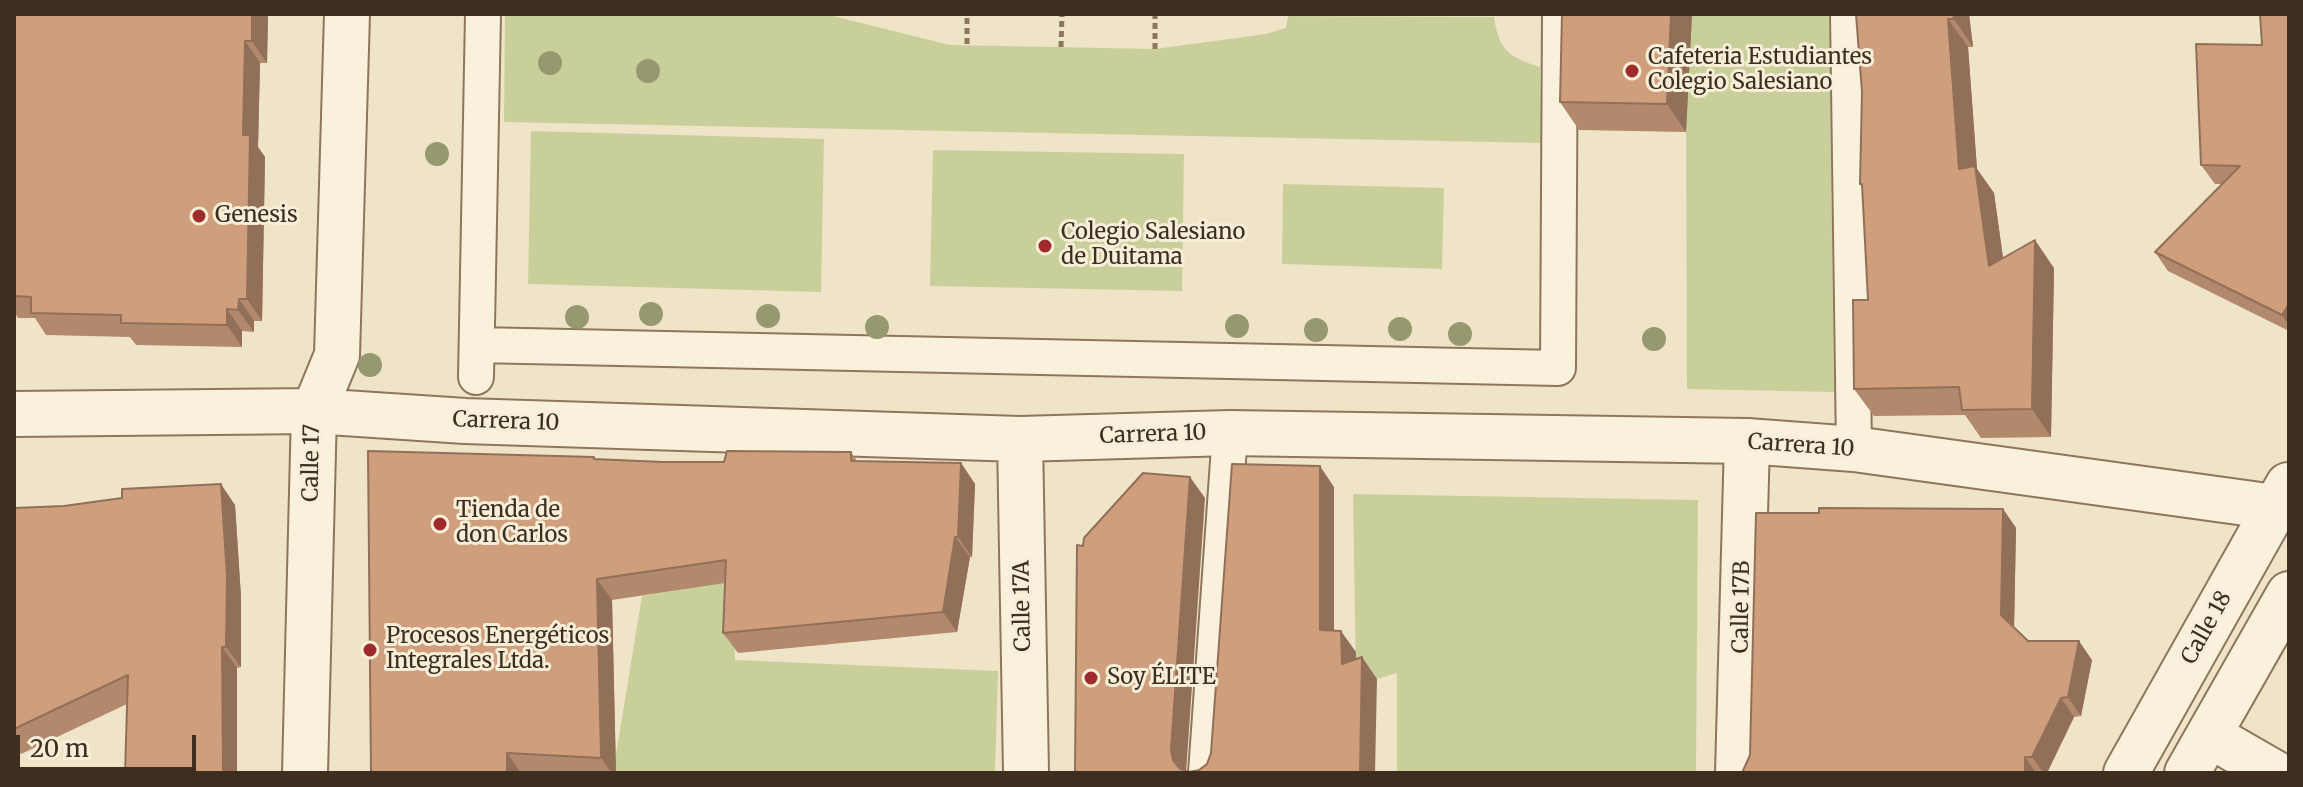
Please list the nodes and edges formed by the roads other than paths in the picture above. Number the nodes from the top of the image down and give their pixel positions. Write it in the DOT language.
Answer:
graph roads {
  1 [pos="347,14"];
  2 [pos="483,14"];
  3 [pos="1560,14"];
  4 [pos="1848,14"];
  5 [pos="314,411"];
  6 [pos="14,414"];
  7 [pos="1230,433"];
  8 [pos="1020,439"];
  9 [pos="1747,441"];
  10 [pos="1854,449"];
  11 [pos="2284,500"];
  12 [pos="2289,594"];
  13 [pos="2209,735"];
  14 [pos="305,773"];
  15 [pos="1026,773"];
  16 [pos="1206,773"];
  17 [pos="1738,773"];
  18 [pos="2126,773"];
  19 [pos="2187,773"];
  20 [pos="2275,773"];
  1 -- 5 [label="street, Calle 17"];
  2 -- 3 [label="lane"];
  4 -- 10 [label="lane"];
  5 -- 6 [label="street, Carrera 10"];
  5 -- 8 [label="street, Carrera 10"];
  5 -- 14 [label="street, Calle 17"];
  7 -- 8 [label="street, Carrera 10"];
  7 -- 9 [label="street, Carrera 10"];
  7 -- 16 [label="lane"];
  8 -- 15 [label="street, Calle 17A"];
  9 -- 10 [label="street, Carrera 10"];
  9 -- 17 [label="street, Calle 17B"];
  10 -- 11 [label="street, Carrera 10"];
  11 -- 18 [label="street, Calle 18"];
  12 -- 13 [label="street"];
  13 -- 19 [label="street"];
  13 -- 20 [label="street"];
}
